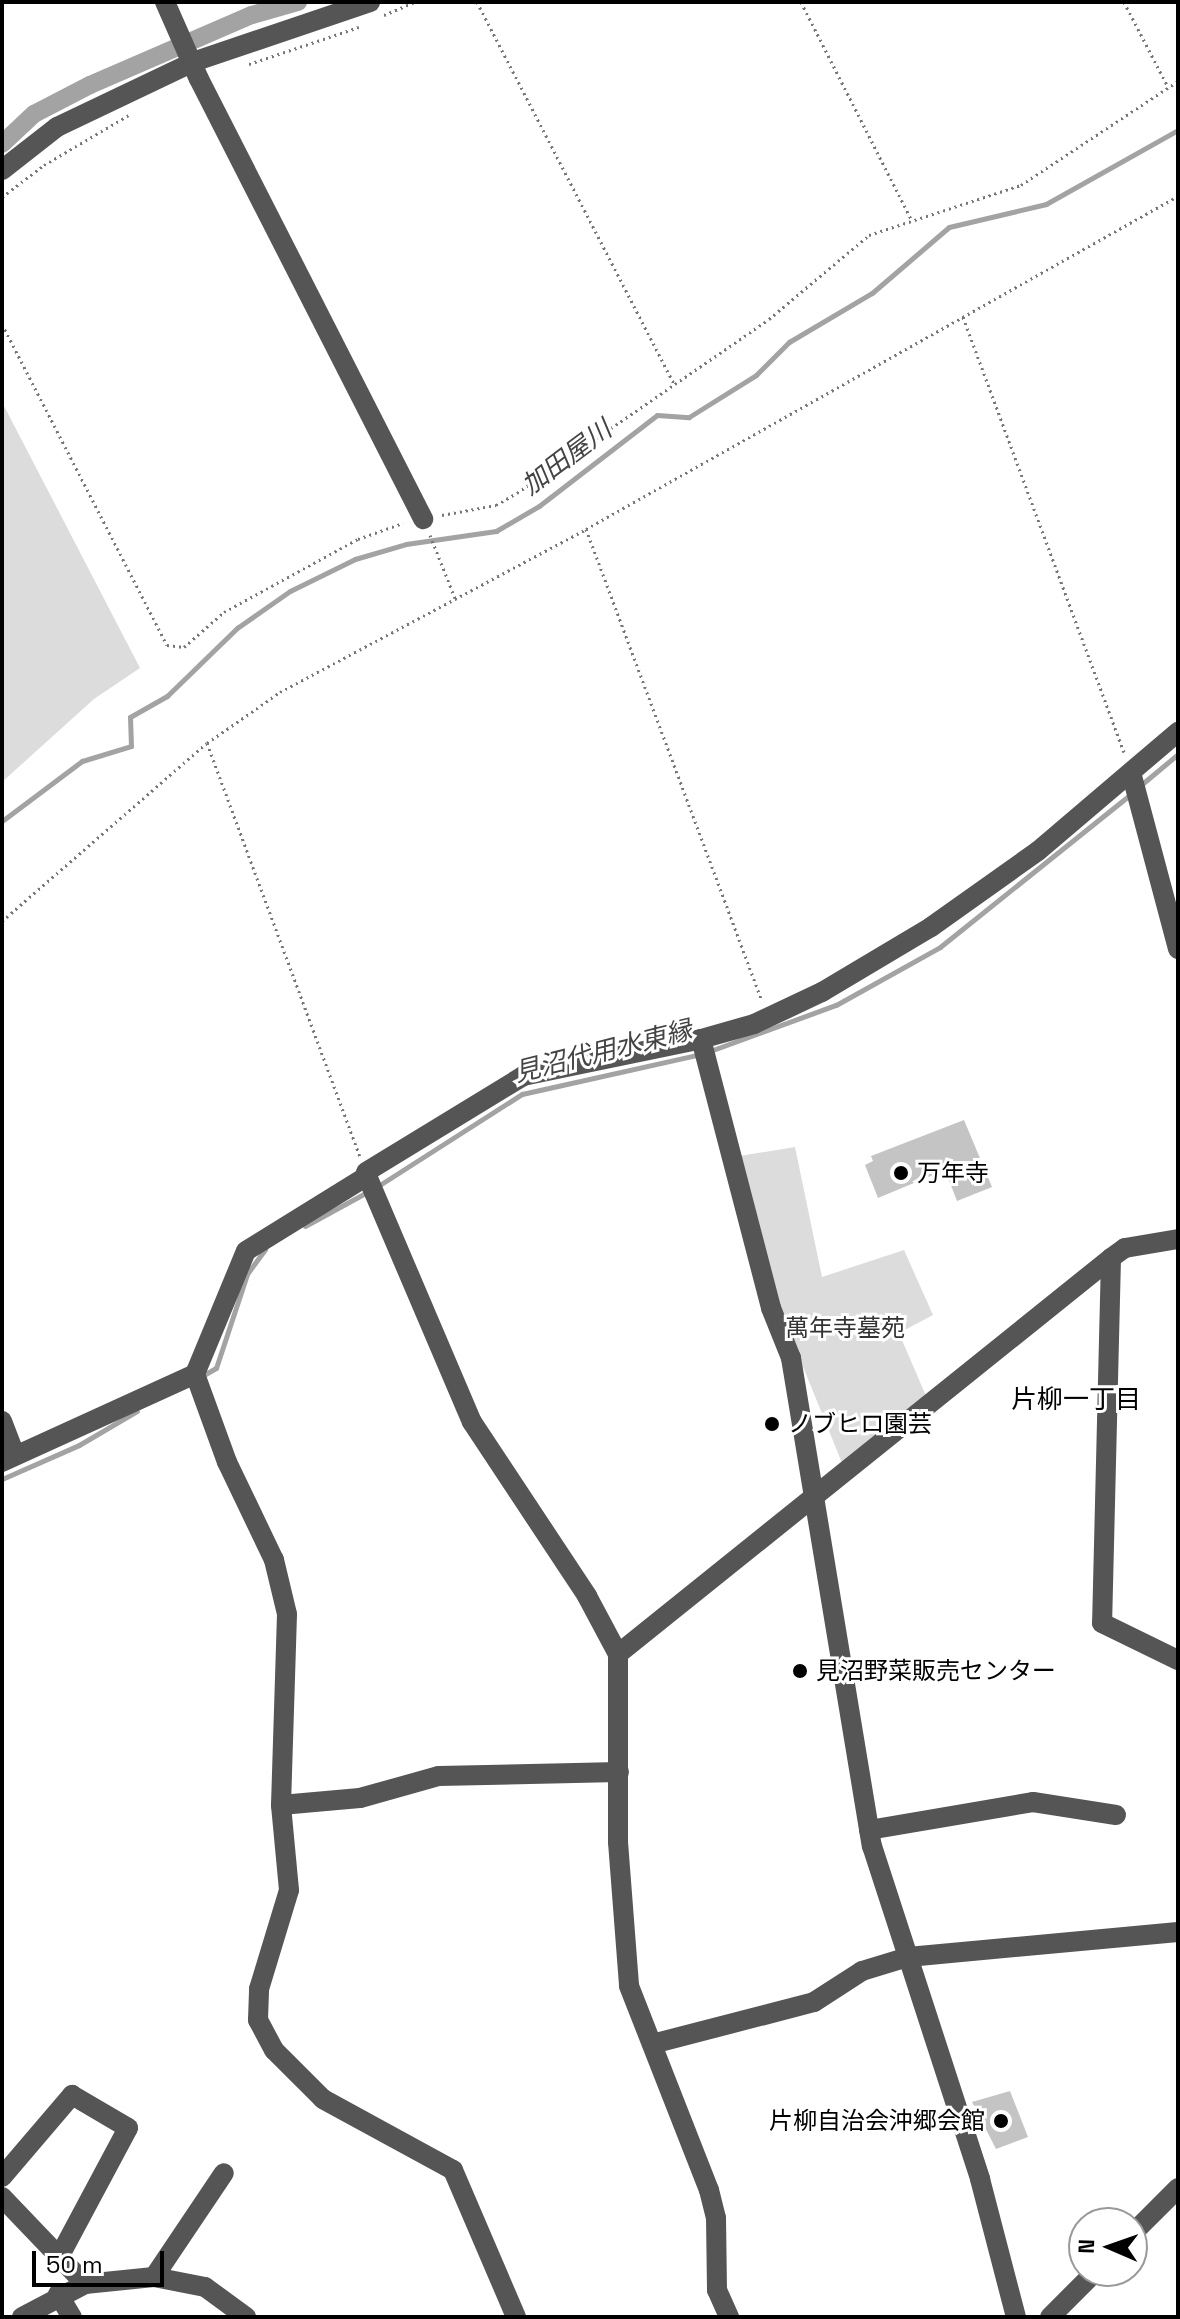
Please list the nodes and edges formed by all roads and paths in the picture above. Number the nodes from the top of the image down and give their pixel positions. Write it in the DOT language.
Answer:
graph roads {
  1 [pos="165,2"];
  2 [pos="370,2"];
  3 [pos="477,2"];
  4 [pos="801,2"];
  5 [pos="1124,2"];
  6 [pos="192,58"];
  7 [pos="1178,81"];
  8 [pos="1168,87"];
  9 [pos="137,110"];
  10 [pos="2,170"];
  11 [pos="1178,196"];
  12 [pos="2,197"];
  13 [pos="911,219"];
  14 [pos="963,317"];
  15 [pos="2,324"];
  16 [pos="675,385"];
  17 [pos="426,524"];
  18 [pos="586,529"];
  19 [pos="455,598"];
  20 [pos="1178,732"];
  21 [pos="207,743"];
  22 [pos="1132,776"];
  23 [pos="2,921"];
  24 [pos="1178,949"];
  25 [pos="768,1017"];
  26 [pos="701,1039"];
  27 [pos="366,1172"];
  28 [pos="1178,1239"];
  29 [pos="1111,1258"];
  30 [pos="195,1374"];
  31 [pos="2,1421"];
  32 [pos="9,1459"];
  33 [pos="812,1500"];
  34 [pos="618,1654"];
  35 [pos="1178,1660"];
  36 [pos="619,1772"];
  37 [pos="281,1805"];
  38 [pos="1116,1815"];
  39 [pos="869,1830"];
  40 [pos="1178,1932"];
  41 [pos="908,1957"];
  42 [pos="652,2044"];
  43 [pos="224,2173"];
  44 [pos="2,2177"];
  45 [pos="1178,2188"];
  46 [pos="2,2197"];
  47 [pos="1148,2218"];
  48 [pos="59,2257"];
  49 [pos="154,2277"];
  50 [pos="85,2284"];
  51 [pos="1080,2287"];
  52 [pos="58,2294"];
  53 [pos="22,2317"];
  54 [pos="72,2317"];
  55 [pos="246,2317"];
  56 [pos="516,2317"];
  57 [pos="729,2317"];
  58 [pos="1016,2317"];
  59 [pos="1050,2317"];
  1 -- 6 [label="street"];
  2 -- 6 [label="street"];
  3 -- 16 [label="path"];
  4 -- 13 [label="path"];
  5 -- 8 [label="path"];
  6 -- 10 [label="street"];
  6 -- 17 [label="street"];
  7 -- 8 [label="path"];
  8 -- 13 [label="path"];
  9 -- 12 [label="path"];
  11 -- 14 [label="path"];
  13 -- 16 [label="path"];
  14 -- 18 [label="path"];
  14 -- 22 [label="path"];
  15 -- 17 [label="path"];
  16 -- 17 [label="path"];
  17 -- 19 [label="path"];
  18 -- 19 [label="path"];
  18 -- 25 [label="path"];
  19 -- 21 [label="path"];
  20 -- 22 [label="street"];
  21 -- 23 [label="path"];
  21 -- 27 [label="path"];
  22 -- 24 [label="street"];
  22 -- 25 [label="street"];
  25 -- 26 [label="street"];
  26 -- 27 [label="street"];
  26 -- 33 [label="street"];
  28 -- 29 [label="street"];
  29 -- 33 [label="street"];
  29 -- 35 [label="street"];
  30 -- 32 [label="street"];
  30 -- 34 [label="street"];
  30 -- 37 [label="street"];
  31 -- 32 [label="street"];
  33 -- 34 [label="street"];
  33 -- 39 [label="street"];
  34 -- 36 [label="street"];
  36 -- 37 [label="street"];
  36 -- 42 [label="street"];
  37 -- 56 [label="street"];
  38 -- 39 [label="street"];
  39 -- 41 [label="street"];
  40 -- 41 [label="street"];
  41 -- 42 [label="street"];
  41 -- 58 [label="street"];
  42 -- 57 [label="street"];
  43 -- 49 [label="street"];
  44 -- 48 [label="street"];
  45 -- 47 [label="street"];
  46 -- 48 [label="street"];
  48 -- 50 [label="street"];
  49 -- 50 [label="street"];
  49 -- 55 [label="street"];
  50 -- 52 [label="street"];
  51 -- 59 [label="street"];
  52 -- 53 [label="street"];
  52 -- 54 [label="street"];
}
